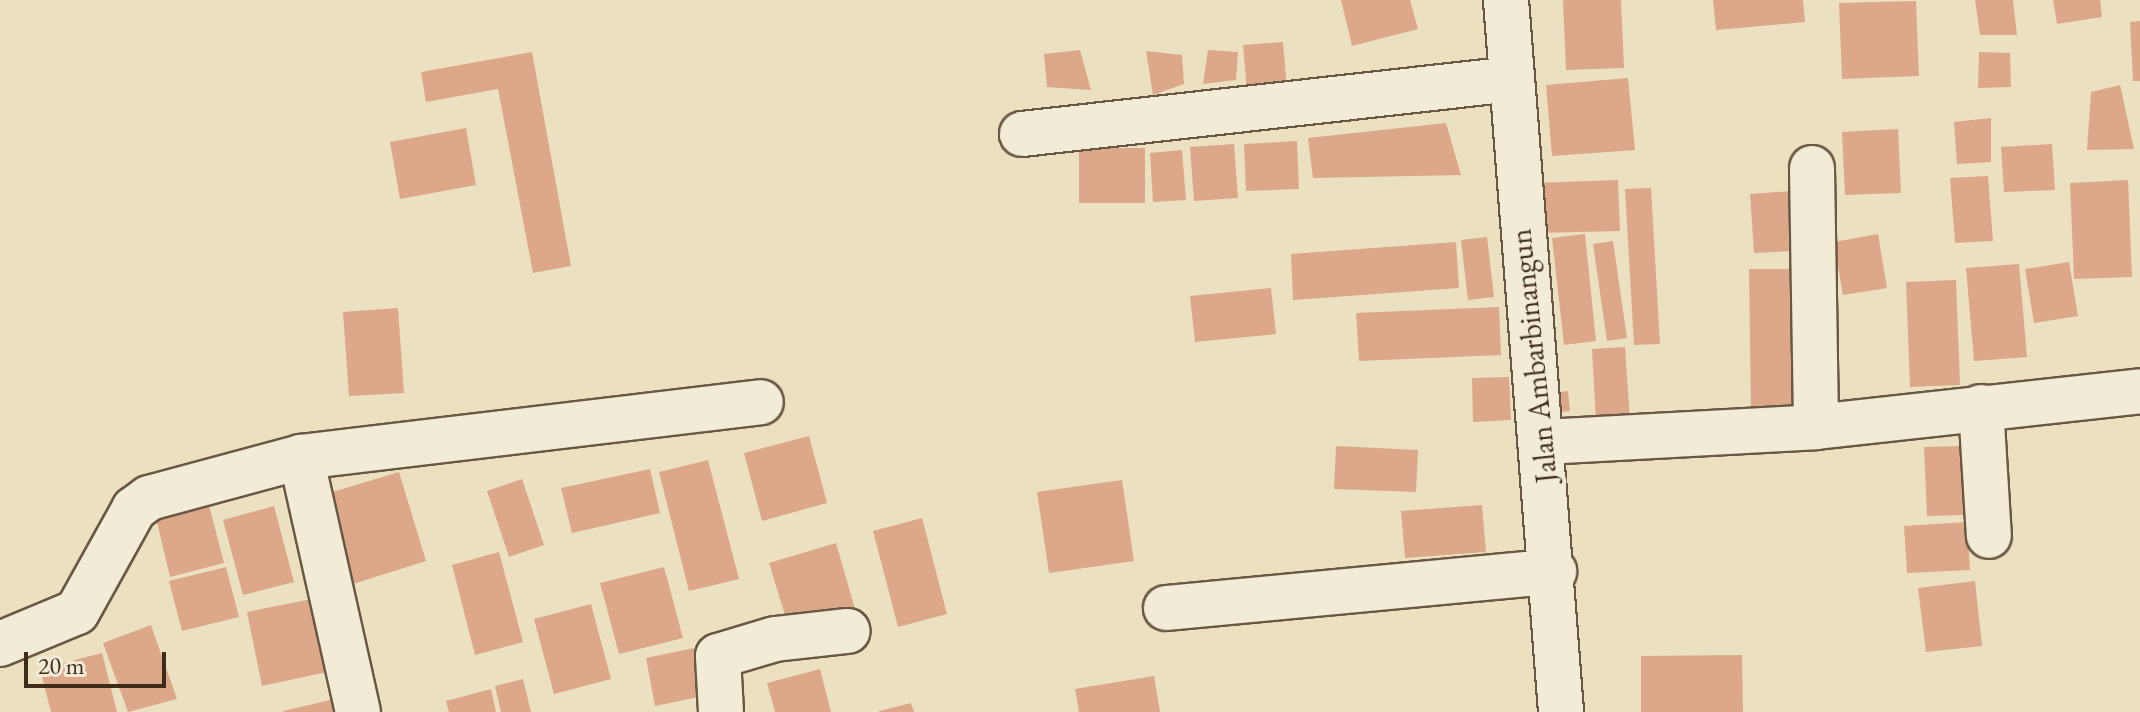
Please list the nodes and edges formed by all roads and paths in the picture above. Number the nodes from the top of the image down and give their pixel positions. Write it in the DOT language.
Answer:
graph roads {
  1 [pos="1506,0"];
  2 [pos="1511,79"];
  3 [pos="1022,134"];
  4 [pos="1812,168"];
  5 [pos="2140,391"];
  6 [pos="761,402"];
  7 [pos="1981,407"];
  8 [pos="1816,427"];
  9 [pos="1543,442"];
  10 [pos="301,457"];
  11 [pos="1989,536"];
  12 [pos="1554,571"];
  13 [pos="1166,608"];
  14 [pos="848,631"];
  15 [pos="0,644"];
  16 [pos="358,712"];
  17 [pos="721,712"];
  18 [pos="1561,712"];
  1 -- 2 [label="street, Jalan Ambarbinangun"];
  2 -- 3 [label="street"];
  2 -- 9 [label="street, Jalan Ambarbinangun"];
  4 -- 8 [label="street"];
  5 -- 7 [label="street"];
  6 -- 10 [label="street"];
  7 -- 8 [label="street"];
  7 -- 11 [label="street"];
  8 -- 9 [label="street"];
  9 -- 12 [label="street, Jalan Ambarbinangun"];
  10 -- 15 [label="street"];
  10 -- 16 [label="street"];
  12 -- 13 [label="street"];
  12 -- 18 [label="street, Jalan Ambarbinangun"];
  14 -- 17 [label="street"];
}
